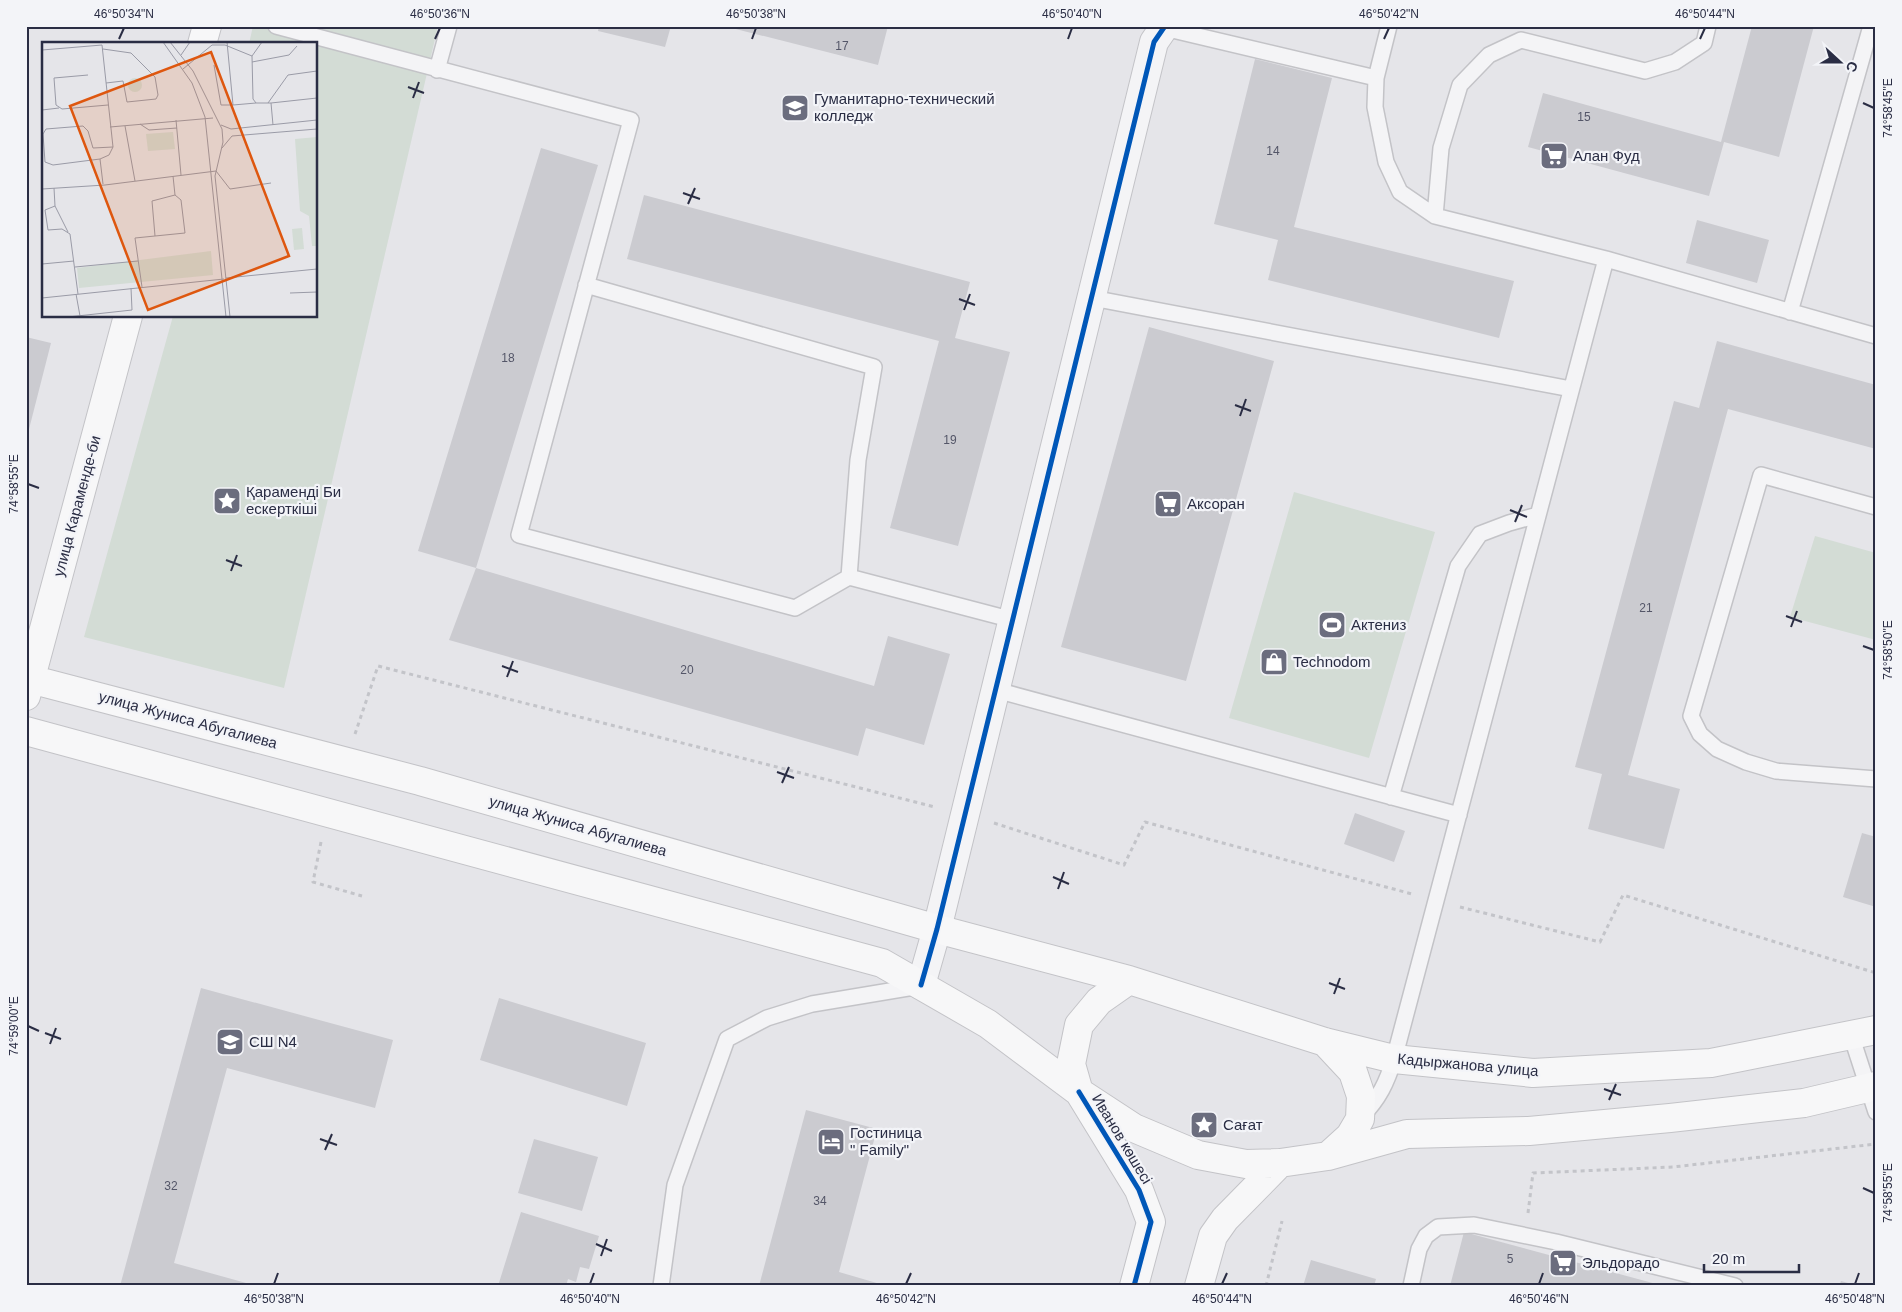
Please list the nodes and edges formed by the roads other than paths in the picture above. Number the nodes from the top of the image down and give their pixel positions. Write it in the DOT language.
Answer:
graph roads {
  1 [pos="206,26"];
  2 [pos="276,26"];
  3 [pos="448,26"];
  4 [pos="1389,26"];
  5 [pos="1708,26"];
  6 [pos="1871,26"];
  7 [pos="1165,27"];
  8 [pos="202,42"];
  9 [pos="437,70"];
  10 [pos="1376,78"];
  11 [pos="1435,216"];
  12 [pos="1606,259"];
  13 [pos="586,285"];
  14 [pos="1092,298"];
  15 [pos="1790,312"];
  16 [pos="127,318"];
  17 [pos="1876,336"];
  18 [pos="1571,389"];
  19 [pos="1876,507"];
  20 [pos="1538,515"];
  21 [pos="849,577"];
  22 [pos="1013,620"];
  23 [pos="28,684"];
  24 [pos="996,690"];
  25 [pos="26,730"];
  26 [pos="1876,778"];
  27 [pos="1391,797"];
  28 [pos="1459,815"];
  29 [pos="937,929"];
  30 [pos="1129,980"];
  31 [pos="921,985"];
  32 [pos="1864,1032"];
  33 [pos="1325,1042"];
  34 [pos="1394,1058"];
  35 [pos="1080,1092"];
  36 [pos="1873,1096"];
  37 [pos="1360,1119"];
  38 [pos="1328,1156"];
  39 [pos="1280,1163"];
  40 [pos="661,1286"];
  41 [pos="1134,1286"];
  42 [pos="1199,1286"];
  43 [pos="1411,1286"];
  44 [pos="1735,1286"];
  1 -- 8 [label="main road"];
  2 -- 9 [label="lane"];
  3 -- 9 [label="lane"];
  4 -- 10 [label="lane"];
  5 -- 11 [label="lane"];
  6 -- 15 [label="lane"];
  7 -- 10 [label="lane"];
  7 -- 14 [label="street"];
  9 -- 13 [label="lane"];
  10 -- 11 [label="lane"];
  11 -- 12 [label="lane"];
  12 -- 15 [label="lane"];
  12 -- 18 [label="lane"];
  13 -- 21 [label="lane"];
  13 -- 21 [label="lane"];
  14 -- 18 [label="lane"];
  14 -- 22 [label="street"];
  15 -- 17 [label="lane"];
  16 -- 23 [label="main road, улица Караменде-би"];
  18 -- 20 [label="lane"];
  19 -- 26 [label="lane"];
  20 -- 27 [label="lane"];
  20 -- 28 [label="lane"];
  21 -- 22 [label="lane"];
  22 -- 24 [label="street"];
  23 -- 29 [label="main road, улица Жуниса Абугалиева"];
  24 -- 27 [label="lane"];
  24 -- 29 [label="street"];
  25 -- 31 [label="main road"];
  27 -- 28 [label="lane"];
  28 -- 34 [label="lane"];
  29 -- 30 [label="main road, улица Жуниса Абугалиева"];
  29 -- 31 [label="street"];
  30 -- 33 [label="main road, Кадыржанова улица"];
  30 -- 35 [label="main road"];
  31 -- 35 [label="main road"];
  31 -- 40 [label="lane"];
  32 -- 34 [label="main road, Кадыржанова улица"];
  32 -- 36 [label="lane"];
  33 -- 34 [label="main road, Кадыржанова улица"];
  33 -- 37 [label="main road"];
  34 -- 37 [label="lane"];
  35 -- 39 [label="main road"];
  35 -- 41 [label="main road, Иванов көшесі"];
  36 -- 38 [label="main road"];
  37 -- 38 [label="main road"];
  38 -- 39 [label="main road"];
  39 -- 42 [label="main road"];
  43 -- 44 [label="lane"];
}
